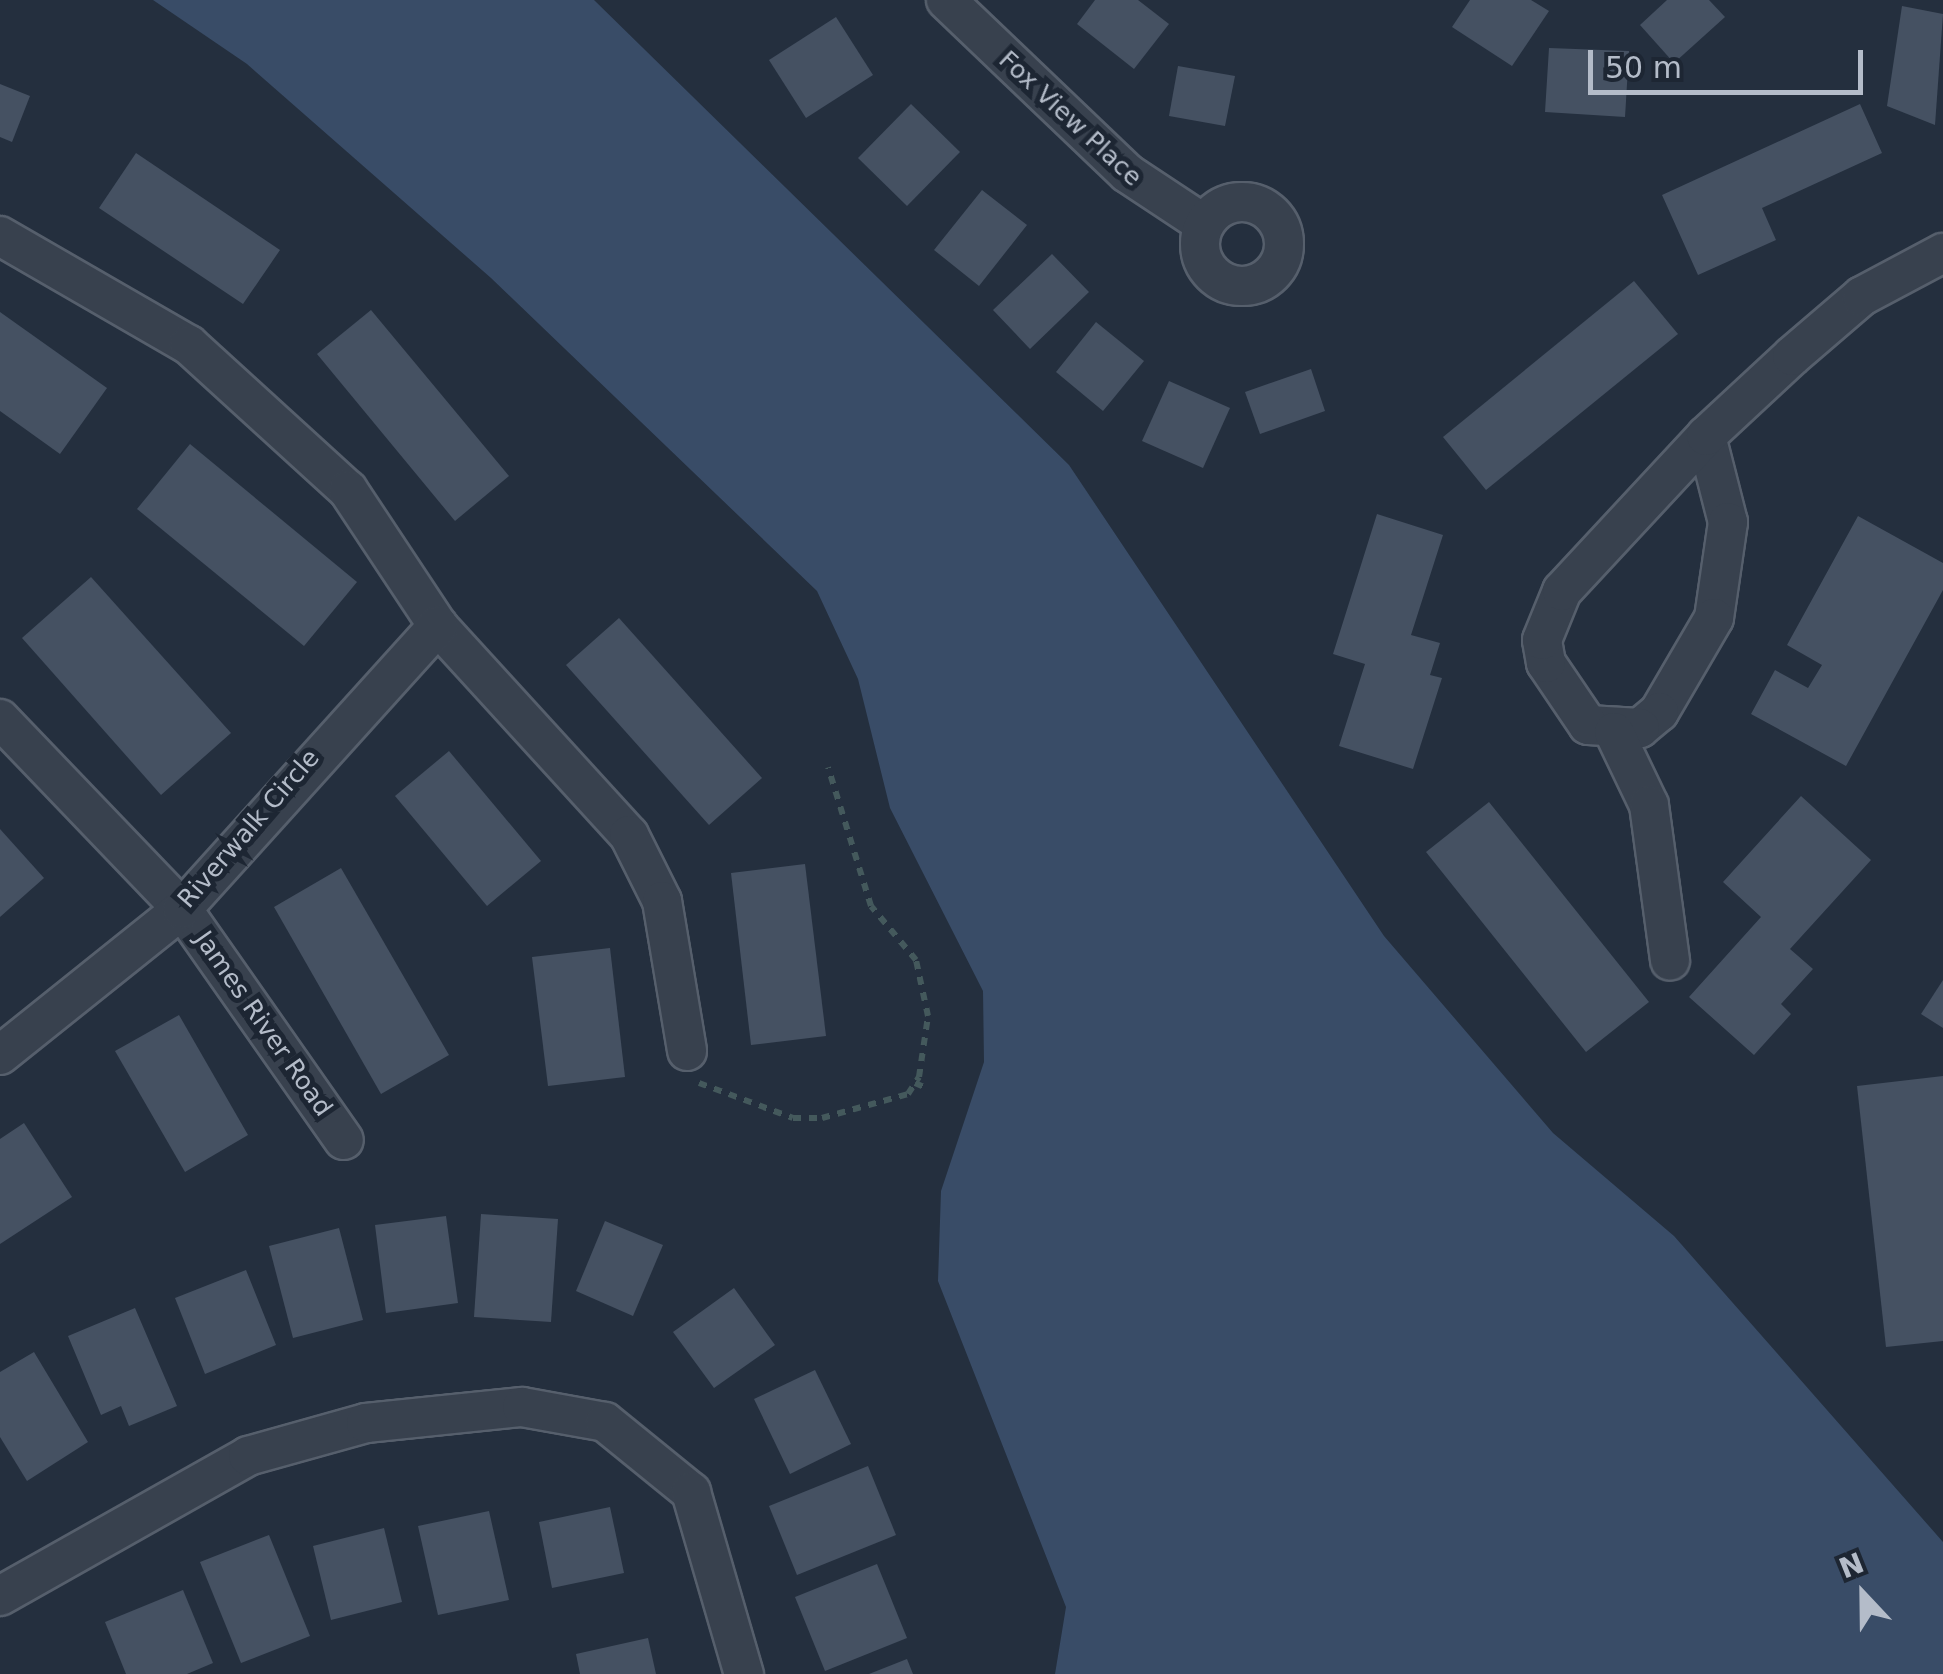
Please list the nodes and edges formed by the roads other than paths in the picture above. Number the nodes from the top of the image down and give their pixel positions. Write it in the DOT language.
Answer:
graph roads {
  1 [pos="967,7"];
  2 [pos="1204,224"];
  3 [pos="0,236"];
  4 [pos="1943,253"];
  5 [pos="1706,436"];
  6 [pos="438,626"];
  7 [pos="0,719"];
  8 [pos="1614,732"];
  9 [pos="182,909"];
  10 [pos="1670,961"];
  11 [pos="687,1051"];
  12 [pos="0,1055"];
  13 [pos="344,1140"];
  14 [pos="0,1596"];
  15 [pos="744,1674"];
  1 -- 2 [label="street, Fox View Place"];
  3 -- 6 [label="street"];
  4 -- 5 [label="street"];
  5 -- 8 [label="street"];
  5 -- 8 [label="street"];
  6 -- 9 [label="street, Riverwalk Circle"];
  6 -- 11 [label="street"];
  7 -- 9 [label="street, James River Road"];
  8 -- 10 [label="street"];
  9 -- 12 [label="street, Riverwalk Circle"];
  9 -- 13 [label="street, James River Road"];
  14 -- 15 [label="street"];
}
